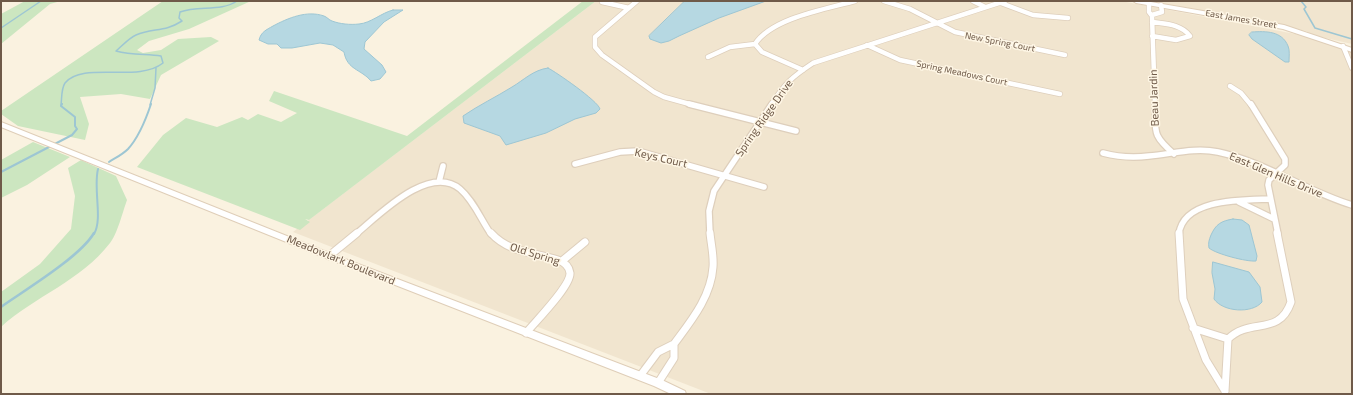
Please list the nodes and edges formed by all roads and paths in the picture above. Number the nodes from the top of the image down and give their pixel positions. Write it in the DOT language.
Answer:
graph roads {
  1 [pos="637,1"];
  2 [pos="855,1"];
  3 [pos="884,1"];
  4 [pos="973,1"];
  5 [pos="1136,1"];
  6 [pos="602,2"];
  7 [pos="1003,2"];
  8 [pos="1150,3"];
  9 [pos="1160,4"];
  10 [pos="985,7"];
  11 [pos="629,8"];
  12 [pos="1152,15"];
  13 [pos="1068,18"];
  14 [pos="1152,22"];
  15 [pos="936,23"];
  16 [pos="1152,36"];
  17 [pos="755,44"];
  18 [pos="867,45"];
  19 [pos="1343,46"];
  20 [pos="1352,49"];
  21 [pos="1066,55"];
  22 [pos="708,57"];
  23 [pos="1352,68"];
  24 [pos="803,70"];
  25 [pos="1230,86"];
  26 [pos="1060,94"];
  27 [pos="759,122"];
  28 [pos="1,124"];
  29 [pos="796,131"];
  30 [pos="1103,153"];
  31 [pos="1174,154"];
  32 [pos="575,164"];
  33 [pos="443,166"];
  34 [pos="1276,174"];
  35 [pos="724,175"];
  36 [pos="439,182"];
  37 [pos="764,187"];
  38 [pos="1270,199"];
  39 [pos="1238,201"];
  40 [pos="1352,204"];
  41 [pos="1274,219"];
  42 [pos="585,242"];
  43 [pos="329,256"];
  44 [pos="562,261"];
  45 [pos="1193,328"];
  46 [pos="526,332"];
  47 [pos="1228,339"];
  48 [pos="674,344"];
  49 [pos="640,376"];
  50 [pos="658,383"];
  51 [pos="1226,393"];
  52 [pos="681,394"];
  1 -- 11 [label="street"];
  2 -- 17 [label="street"];
  3 -- 15 [label="street, New Spring Court"];
  4 -- 10 [label="street"];
  5 -- 8 [label="street, East James Street"];
  6 -- 11 [label="street"];
  7 -- 10 [label="street, Spring Ridge Drive"];
  7 -- 13 [label="street"];
  8 -- 9 [label="street, East James Street"];
  8 -- 12 [label="street, Beau Jardin"];
  9 -- 12 [label="street"];
  9 -- 19 [label="street, East James Street"];
  10 -- 15 [label="street, Spring Ridge Drive"];
  11 -- 27 [label="street"];
  12 -- 14 [label="street, Beau Jardin"];
  14 -- 16 [label="street, Beau Jardin"];
  14 -- 16 [label="street"];
  15 -- 18 [label="street, Spring Ridge Drive"];
  15 -- 21 [label="street, New Spring Court"];
  16 -- 31 [label="street, Beau Jardin"];
  17 -- 22 [label="street"];
  17 -- 24 [label="street"];
  18 -- 24 [label="street, Spring Ridge Drive"];
  18 -- 26 [label="street, Spring Meadows Court"];
  19 -- 20 [label="street, East James Street"];
  19 -- 23 [label="street"];
  24 -- 27 [label="street, Spring Ridge Drive"];
  25 -- 34 [label="street"];
  27 -- 29 [label="street"];
  27 -- 35 [label="street, Spring Ridge Drive"];
  28 -- 43 [label="street, Meadowlark Boulevard"];
  30 -- 31 [label="street, East Glen Hills Drive"];
  31 -- 34 [label="street, East Glen Hills Drive"];
  32 -- 35 [label="street, Keys Court"];
  33 -- 36 [label="street"];
  34 -- 38 [label="street"];
  34 -- 40 [label="street, East Glen Hills Drive"];
  35 -- 37 [label="street, Keys Court"];
  35 -- 48 [label="street, Spring Ridge Drive"];
  36 -- 43 [label="street, Old Spring"];
  36 -- 44 [label="street, Old Spring"];
  38 -- 39 [label="street"];
  38 -- 41 [label="street"];
  39 -- 41 [label="street"];
  39 -- 45 [label="street"];
  41 -- 47 [label="street"];
  42 -- 44 [label="street"];
  43 -- 46 [label="street, Meadowlark Boulevard"];
  44 -- 46 [label="street, Old Spring"];
  45 -- 47 [label="street"];
  45 -- 51 [label="street"];
  46 -- 49 [label="street, Meadowlark Boulevard"];
  47 -- 51 [label="street"];
  48 -- 49 [label="street, Spring Ridge Drive"];
  48 -- 50 [label="street, Spring Ridge Drive"];
  49 -- 50 [label="street, Meadowlark Boulevard"];
  50 -- 52 [label="street, Meadowlark Boulevard"];
}
